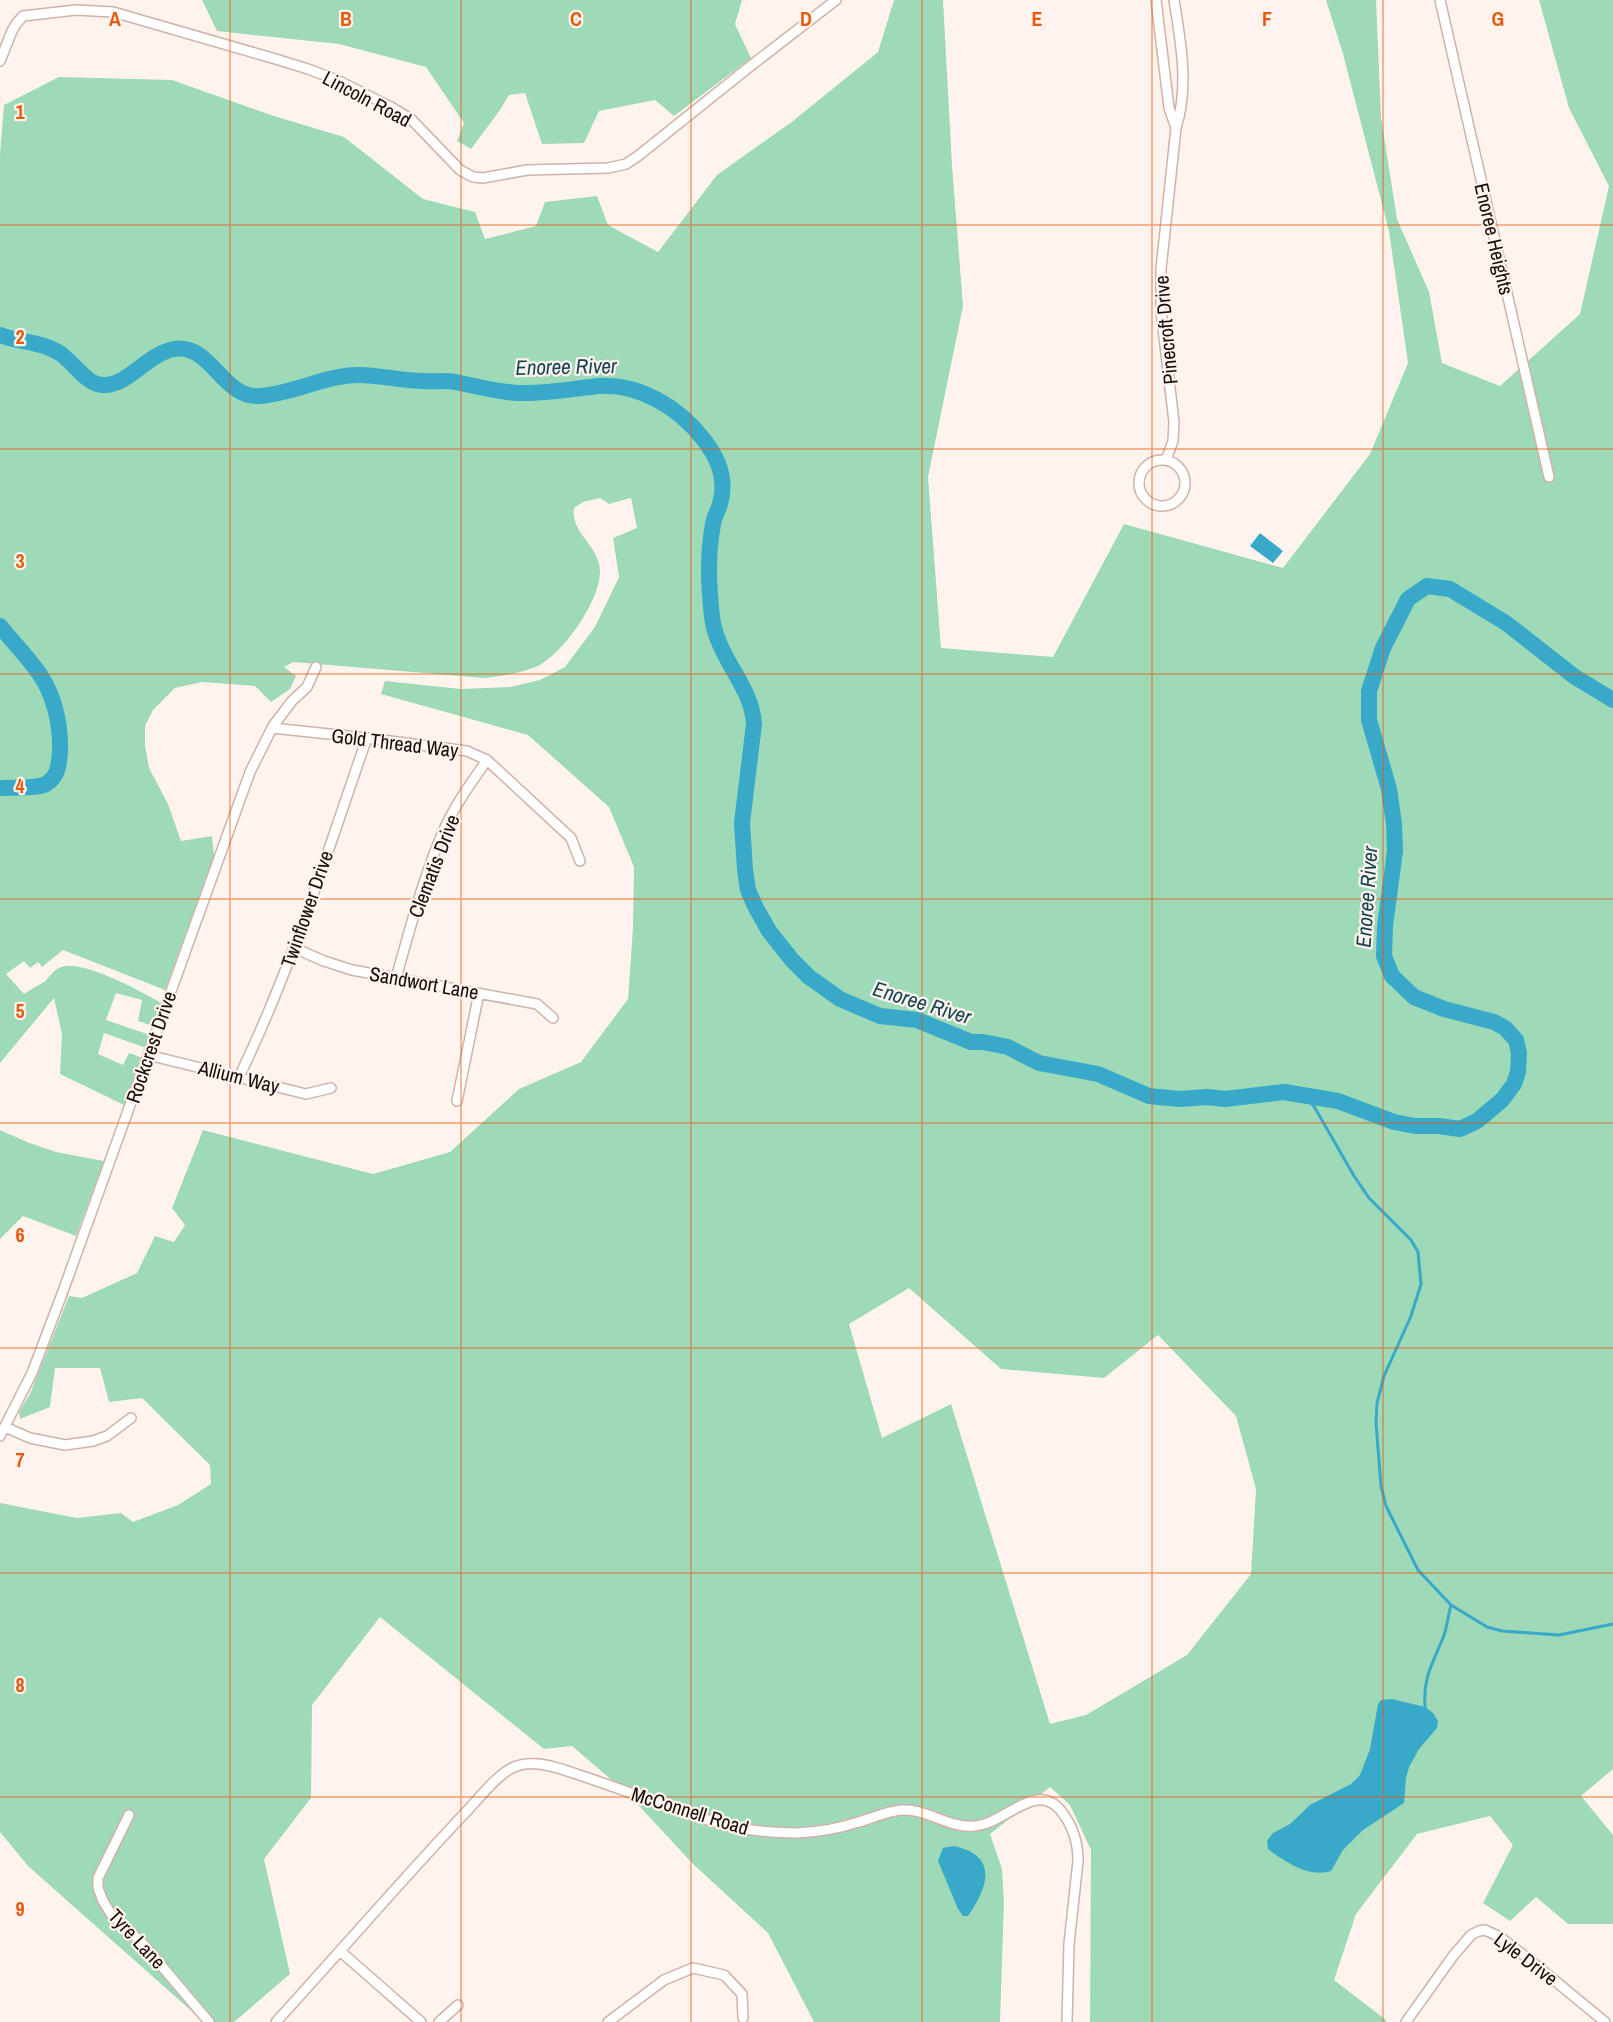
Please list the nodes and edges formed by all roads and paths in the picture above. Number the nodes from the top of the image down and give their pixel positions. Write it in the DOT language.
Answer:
graph roads {
  1 [pos="836,0"];
  2 [pos="1156,0"];
  3 [pos="1174,0"];
  4 [pos="1440,0"];
  5 [pos="0,61"];
  6 [pos="1176,128"];
  7 [pos="1166,460"];
  8 [pos="1549,477"];
  9 [pos="316,667"];
  10 [pos="272,728"];
  11 [pos="366,738"];
  12 [pos="487,760"];
  13 [pos="580,861"];
  14 [pos="294,948"];
  15 [pos="396,978"];
  16 [pos="479,993"];
  17 [pos="553,1018"];
  18 [pos="148,1055"];
  19 [pos="239,1077"];
  20 [pos="331,1088"];
  21 [pos="457,1101"];
  22 [pos="131,1418"];
  23 [pos="2,1432"];
  24 [pos="129,1815"];
  25 [pos="340,1951"];
  26 [pos="458,2005"];
  27 [pos="743,2018"];
  28 [pos="209,2022"];
  29 [pos="276,2022"];
  30 [pos="422,2022"];
  31 [pos="439,2022"];
  32 [pos="609,2022"];
  33 [pos="1067,2022"];
  34 [pos="1406,2022"];
  35 [pos="1605,2022"];
  1 -- 5 [label="street, Lincoln Road"];
  2 -- 6 [label="street, Pinecroft Drive"];
  3 -- 6 [label="street, Pinecroft Drive"];
  4 -- 8 [label="street, Enoree Heights"];
  6 -- 7 [label="street, Pinecroft Drive"];
  7 -- 7 [label="street"];
  9 -- 10 [label="street, Rockcrest Drive"];
  10 -- 11 [label="street, Gold Thread Way"];
  10 -- 18 [label="street, Rockcrest Drive"];
  11 -- 12 [label="street, Gold Thread Way"];
  11 -- 14 [label="street, Twinflower Drive"];
  12 -- 13 [label="street, Gold Thread Way"];
  12 -- 15 [label="street, Clematis Drive"];
  14 -- 15 [label="street, Sandwort Lane"];
  14 -- 19 [label="street, Twinflower Drive"];
  15 -- 16 [label="street, Sandwort Lane"];
  16 -- 17 [label="street, Sandwort Lane"];
  16 -- 21 [label="street"];
  18 -- 19 [label="street, Allium Way"];
  18 -- 23 [label="street, Rockcrest Drive"];
  19 -- 20 [label="street, Allium Way"];
  22 -- 23 [label="street"];
  24 -- 28 [label="street, Tyre Lane"];
  25 -- 29 [label="street, McConnell Road"];
  25 -- 30 [label="street"];
  25 -- 33 [label="street, McConnell Road"];
  26 -- 31 [label="street"];
  27 -- 32 [label="street"];
  34 -- 35 [label="street, Lyle Drive"];
}
